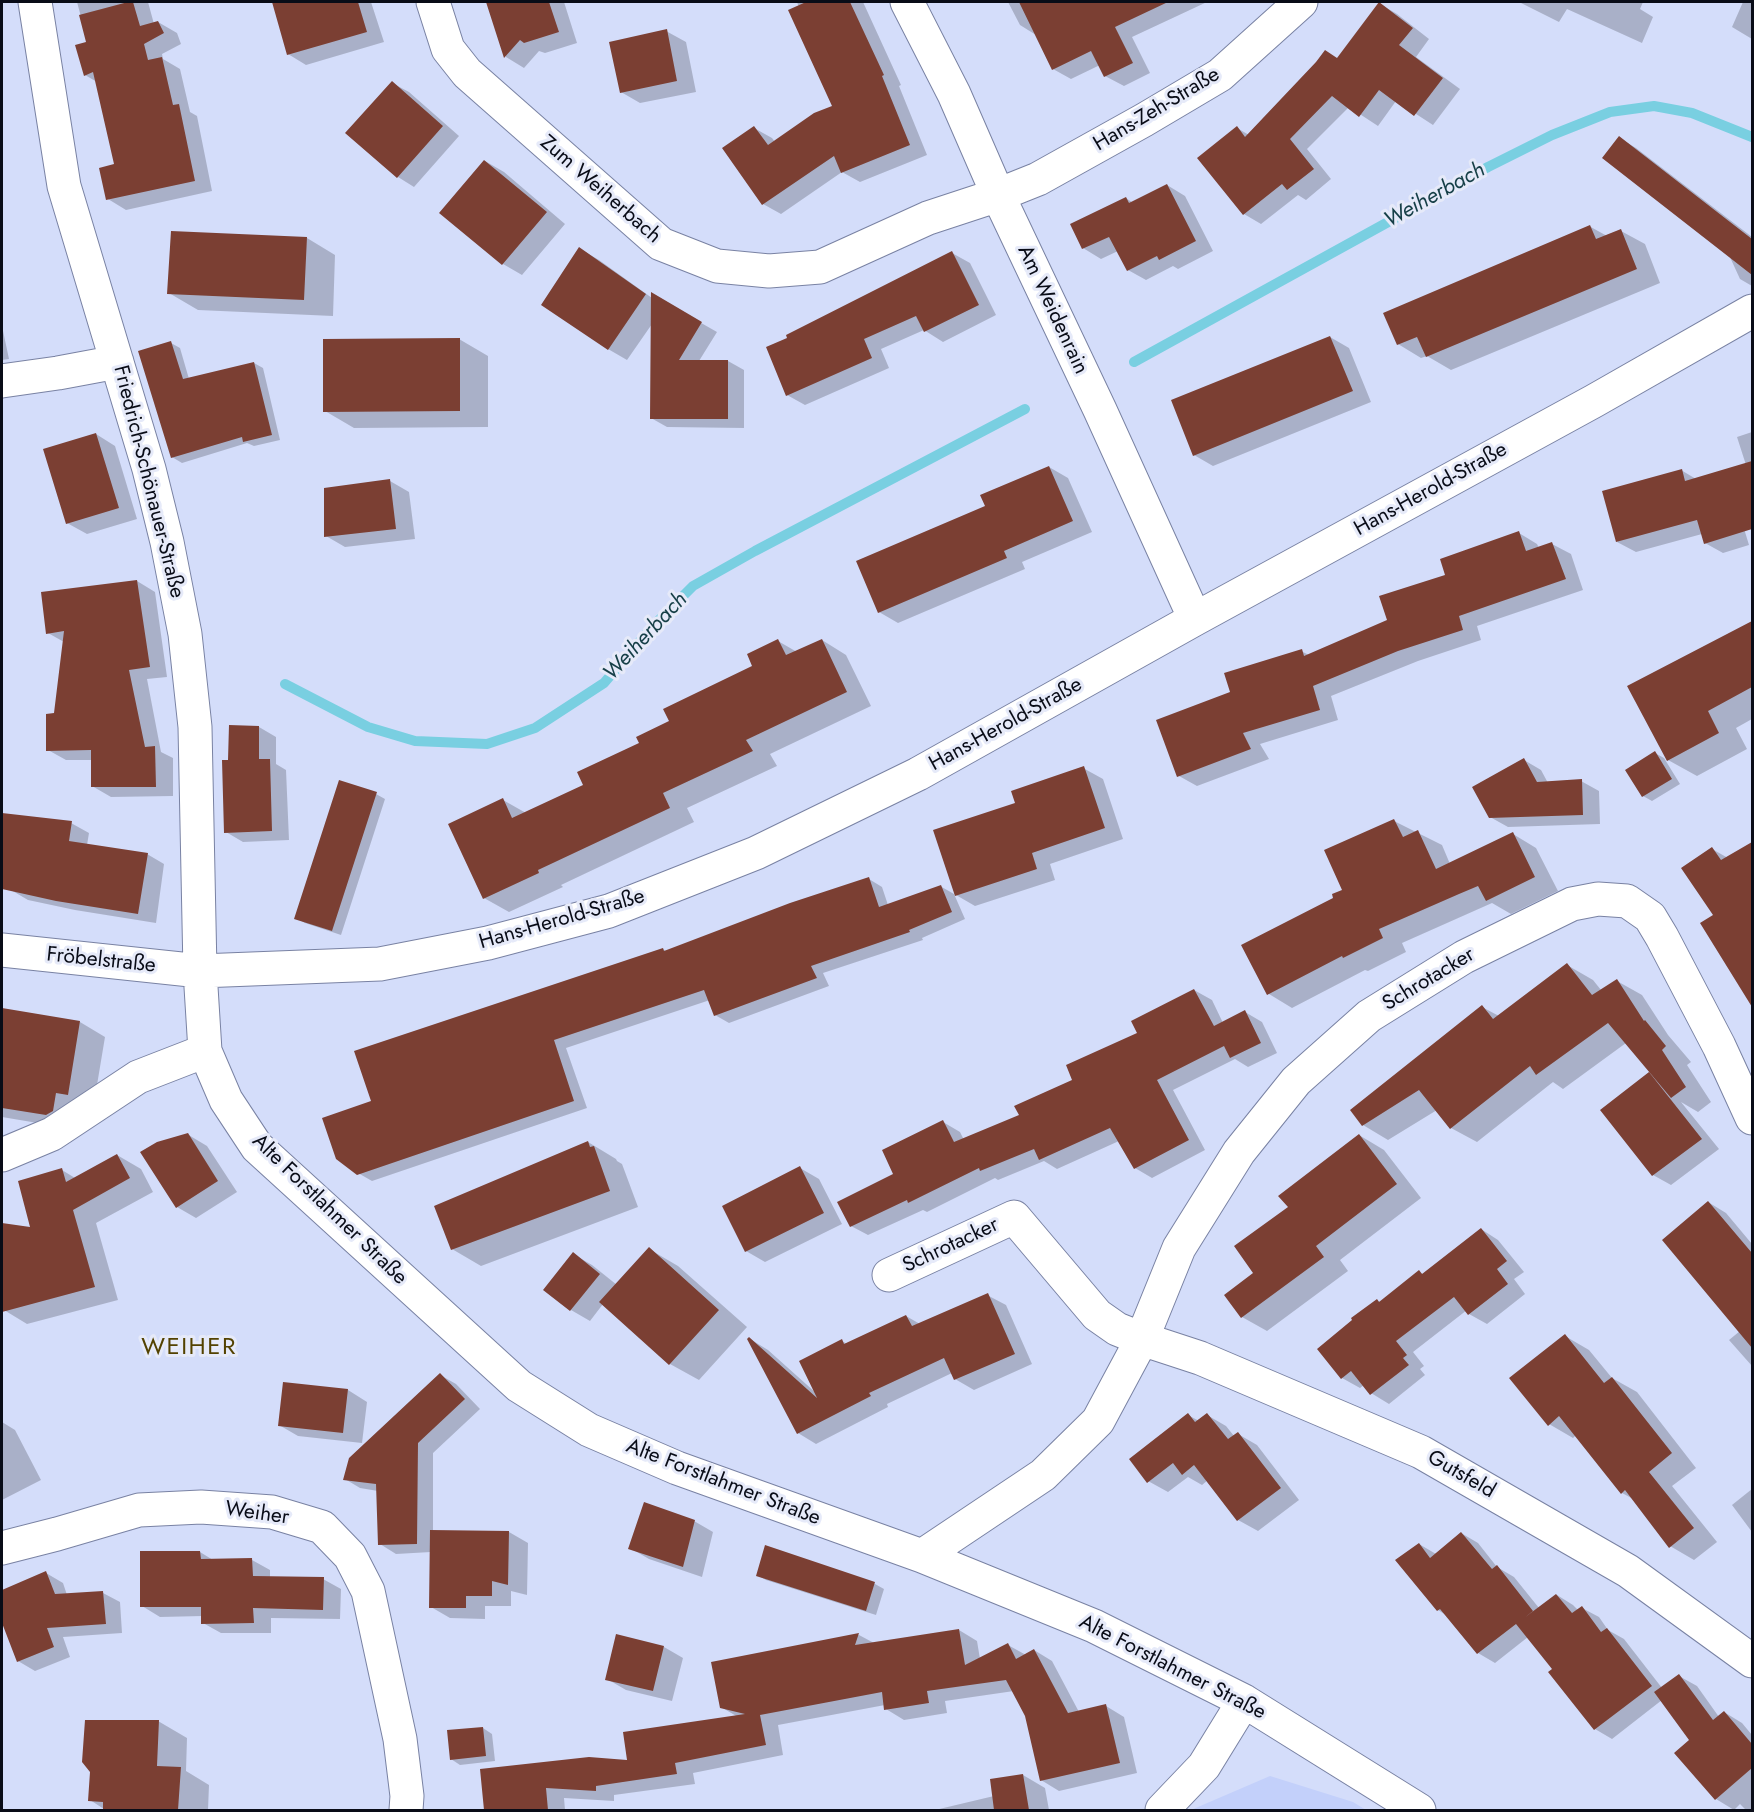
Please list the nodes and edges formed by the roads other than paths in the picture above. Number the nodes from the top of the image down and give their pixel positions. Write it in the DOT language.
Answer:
graph roads {
  1 [pos="35,2"];
  2 [pos="433,2"];
  3 [pos="907,2"];
  4 [pos="1301,2"];
  5 [pos="998,195"];
  6 [pos="1752,311"];
  7 [pos="117,362"];
  8 [pos="2,381"];
  9 [pos="1195,619"];
  10 [pos="2,950"];
  11 [pos="200,971"];
  12 [pos="205,1051"];
  13 [pos="1752,1118"];
  14 [pos="2,1155"];
  15 [pos="889,1275"];
  16 [pos="1142,1340"];
  17 [pos="2,1548"];
  18 [pos="922,1556"];
  19 [pos="1752,1661"];
  20 [pos="1244,1701"];
  21 [pos="406,1810"];
  22 [pos="1162,1810"];
  23 [pos="1419,1810"];
  1 -- 7 [label="street, Friedrich-Schönauer-Straße"];
  2 -- 5 [label="street, Zum Weiherbach"];
  3 -- 5 [label="street, Am Weidenrain"];
  4 -- 5 [label="street, Hans-Zeh-Straße"];
  5 -- 9 [label="street, Am Weidenrain"];
  6 -- 9 [label="street, Hans-Herold-Straße"];
  7 -- 8 [label="street"];
  7 -- 11 [label="street, Friedrich-Schönauer-Straße"];
  9 -- 11 [label="street, Hans-Herold-Straße"];
  10 -- 11 [label="street, Fröbelstraße"];
  11 -- 12 [label="street, Alte Forstlahmer Straße"];
  12 -- 14 [label="street"];
  12 -- 18 [label="street, Alte Forstlahmer Straße"];
  13 -- 16 [label="street, Schrotacker"];
  15 -- 16 [label="street, Schrotacker"];
  16 -- 18 [label="street, Schrotacker"];
  16 -- 19 [label="street, Gutsfeld"];
  17 -- 21 [label="street, Weiher"];
  18 -- 20 [label="street, Alte Forstlahmer Straße"];
  20 -- 22 [label="street"];
  20 -- 23 [label="street, Alte Forstlahmer Straße"];
}
